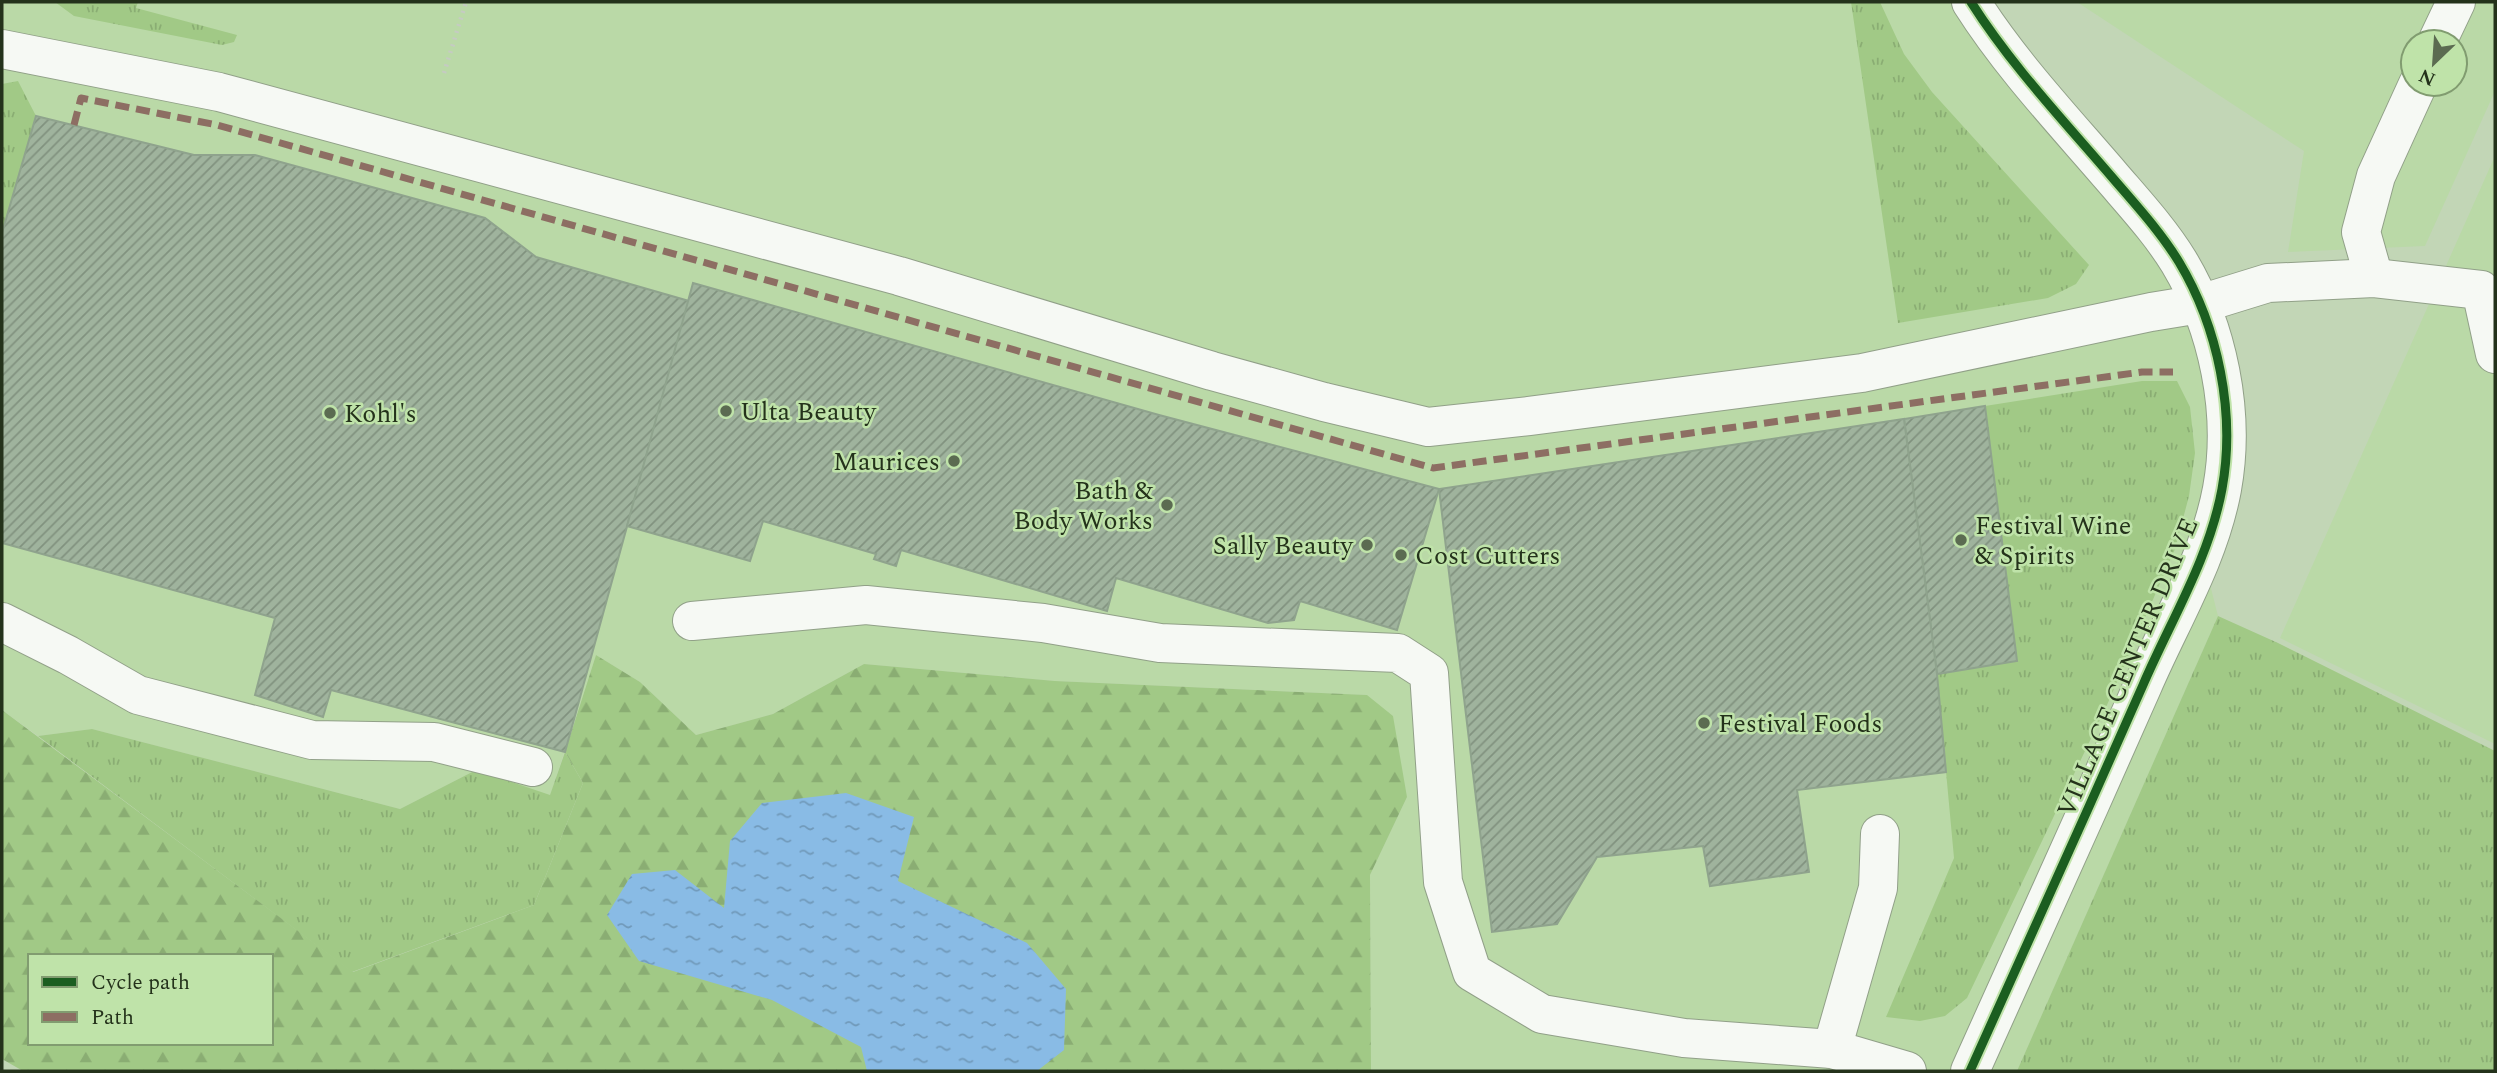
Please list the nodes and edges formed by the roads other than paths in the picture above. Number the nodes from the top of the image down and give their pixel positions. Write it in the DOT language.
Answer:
graph roads {
  1 [pos="1971,2"];
  2 [pos="2456,2"];
  3 [pos="2444,28"];
  4 [pos="2,50"];
  5 [pos="2412,98"];
  6 [pos="2374,278"];
  7 [pos="2200,304"];
  8 [pos="2495,354"];
  9 [pos="692,621"];
  10 [pos="2,622"];
  11 [pos="533,767"];
  12 [pos="1880,834"];
  13 [pos="1832,1049"];
  14 [pos="1908,1071"];
  15 [pos="1970,1071"];
  1 -- 7 [label="street, VILLAGE CENTER DRIVE"];
  2 -- 3 [label="street"];
  4 -- 7 [label="street"];
  5 -- 6 [label="street"];
  6 -- 7 [label="street"];
  6 -- 8 [label="street"];
  7 -- 15 [label="street, VILLAGE CENTER DRIVE"];
  9 -- 13 [label="street"];
  10 -- 11 [label="street"];
  12 -- 13 [label="street"];
  13 -- 14 [label="street"];
}
